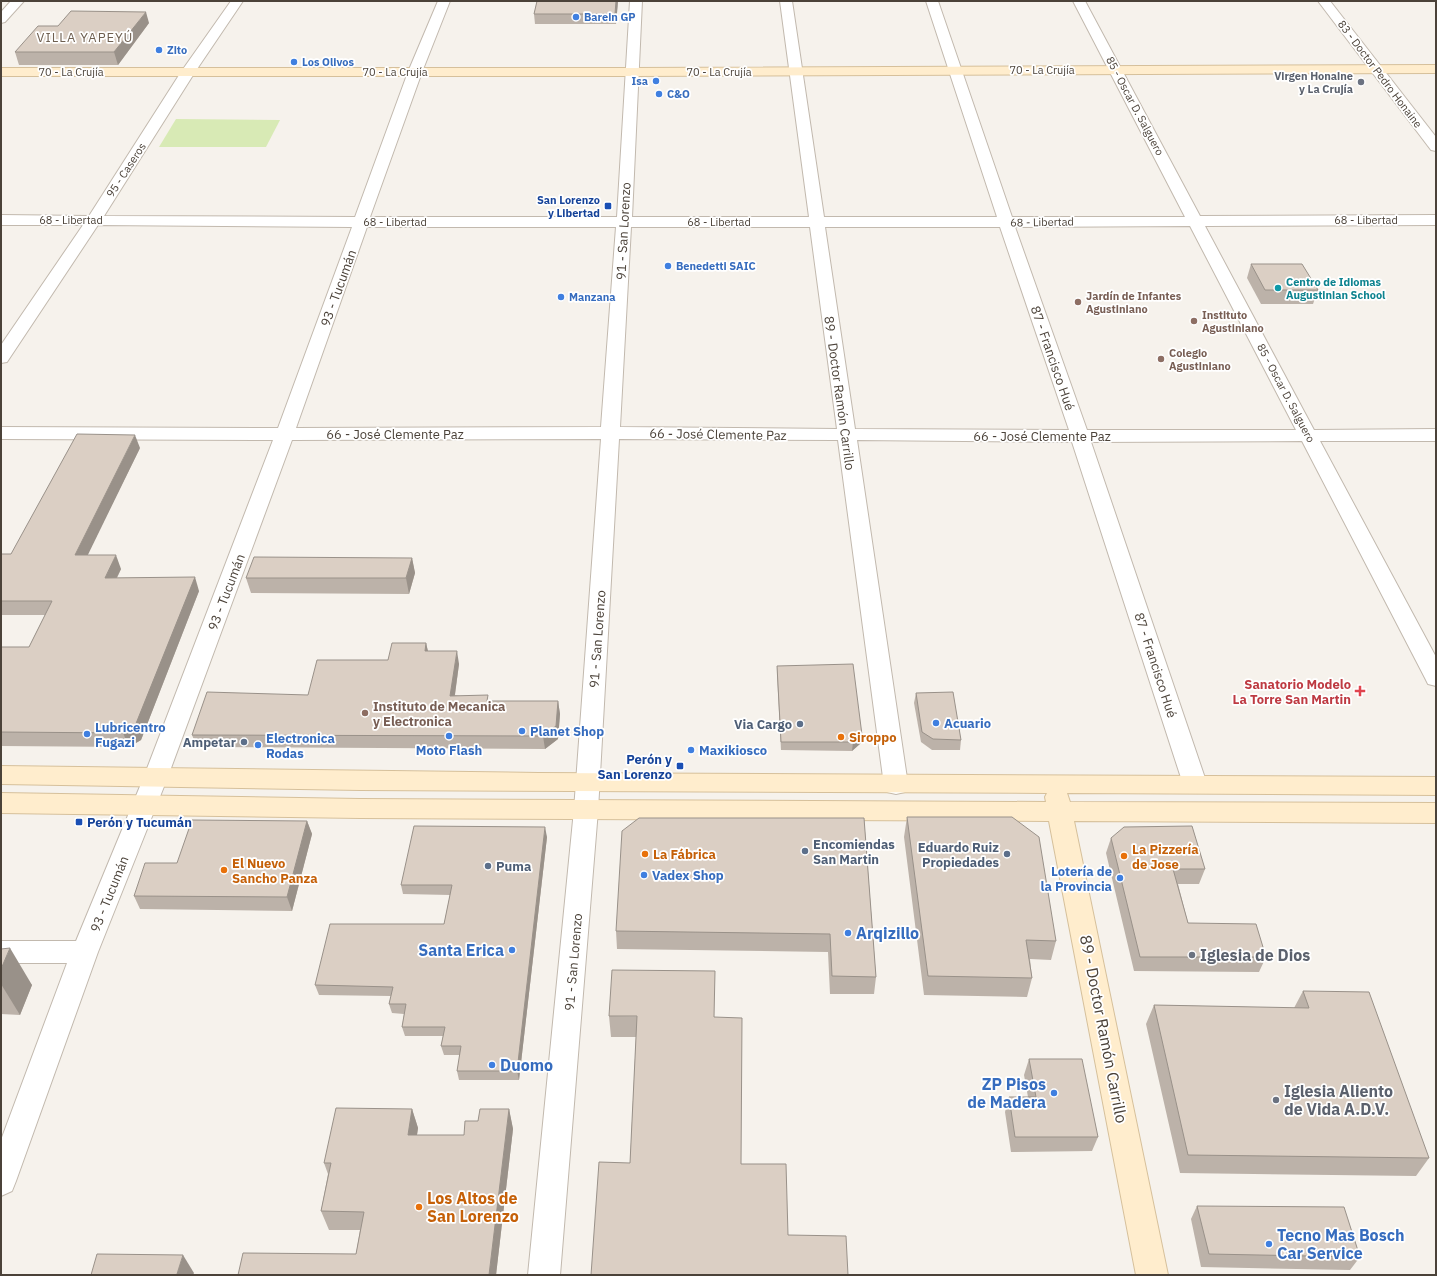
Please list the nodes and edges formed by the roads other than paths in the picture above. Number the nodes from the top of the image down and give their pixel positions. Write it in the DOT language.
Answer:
graph roads {
  1 [pos="18,1"];
  2 [pos="236,1"];
  3 [pos="444,1"];
  4 [pos="636,1"];
  5 [pos="786,1"];
  6 [pos="932,1"];
  7 [pos="1079,1"];
  8 [pos="1324,1"];
  9 [pos="1,19"];
  10 [pos="1116,69"];
  11 [pos="1375,69"];
  12 [pos="1436,69"];
  13 [pos="956,70"];
  14 [pos="1,72"];
  15 [pos="188,72"];
  16 [pos="415,72"];
  17 [pos="633,72"];
  18 [pos="795,72"];
  19 [pos="1436,147"];
  20 [pos="1,220"];
  21 [pos="94,220"];
  22 [pos="1194,220"];
  23 [pos="1436,220"];
  24 [pos="624,221"];
  25 [pos="362,222"];
  26 [pos="817,222"];
  27 [pos="1006,222"];
  28 [pos="1,358"];
  29 [pos="1,433"];
  30 [pos="611,433"];
  31 [pos="285,434"];
  32 [pos="846,435"];
  33 [pos="1080,436"];
  34 [pos="1308,436"];
  35 [pos="1436,436"];
  36 [pos="1436,678"];
  37 [pos="1,775"];
  38 [pos="155,779"];
  39 [pos="1054,784"];
  40 [pos="1195,784"];
  41 [pos="896,785"];
  42 [pos="1436,786"];
  43 [pos="586,796"];
  44 [pos="1,803"];
  45 [pos="144,806"];
  46 [pos="1061,812"];
  47 [pos="1436,813"];
  48 [pos="1,952"];
  49 [pos="85,952"];
  50 [pos="1,1180"];
  51 [pos="544,1275"];
  52 [pos="1152,1275"];
  1 -- 9 [label="street"];
  2 -- 15 [label="street, 95 - Caseros"];
  3 -- 16 [label="street, 93 - Tucumán"];
  4 -- 17 [label="street, 91 - San Lorenzo"];
  5 -- 18 [label="street, 89 - Doctor Ramón Carrillo"];
  6 -- 13 [label="street, 87 - Francisco Hué"];
  7 -- 10 [label="street, 85 - Oscar D. Salguero"];
  8 -- 11 [label="street, 83 - Doctor Pedro Honaine"];
  10 -- 11 [label="street, 70 - La Crujía"];
  10 -- 13 [label="street, 70 - La Crujía"];
  10 -- 22 [label="street, 85 - Oscar D. Salguero"];
  11 -- 12 [label="street, 70 - La Crujía"];
  11 -- 19 [label="street, 83 - Doctor Pedro Honaine"];
  13 -- 18 [label="street, 70 - La Crujía"];
  13 -- 27 [label="street, 87 - Francisco Hué"];
  14 -- 15 [label="street, 70 - La Crujía"];
  15 -- 16 [label="street, 70 - La Crujía"];
  15 -- 21 [label="street, 95 - Caseros"];
  16 -- 17 [label="street, 70 - La Crujía"];
  16 -- 25 [label="street, 93 - Tucumán"];
  17 -- 18 [label="street, 70 - La Crujía"];
  17 -- 24 [label="street, 91 - San Lorenzo"];
  18 -- 26 [label="street, 89 - Doctor Ramón Carrillo"];
  20 -- 21 [label="street, 68 - Libertad"];
  21 -- 25 [label="street, 68 - Libertad"];
  21 -- 28 [label="street, 95 - Caseros"];
  22 -- 23 [label="street, 68 - Libertad"];
  22 -- 27 [label="street, 68 - Libertad"];
  22 -- 34 [label="street, 85 - Oscar D. Salguero"];
  24 -- 25 [label="street, 68 - Libertad"];
  24 -- 26 [label="street, 68 - Libertad"];
  24 -- 30 [label="street, 91 - San Lorenzo"];
  25 -- 31 [label="street, 93 - Tucumán"];
  26 -- 27 [label="street, 68 - Libertad"];
  26 -- 32 [label="street, 89 - Doctor Ramón Carrillo"];
  27 -- 33 [label="street, 87 - Francisco Hué"];
  29 -- 31 [label="street, 66 - José Clemente Paz"];
  30 -- 31 [label="street, 66 - José Clemente Paz"];
  30 -- 32 [label="street, 66 - José Clemente Paz"];
  30 -- 43 [label="street, 91 - San Lorenzo"];
  31 -- 38 [label="street, 93 - Tucumán"];
  32 -- 33 [label="street, 66 - José Clemente Paz"];
  32 -- 41 [label="street, 89 - Doctor Ramón Carrillo"];
  33 -- 34 [label="street, 66 - José Clemente Paz"];
  33 -- 40 [label="street, 87 - Francisco Hué"];
  34 -- 35 [label="street, 66 - José Clemente Paz"];
  34 -- 36 [label="street, 85 - Oscar D. Salguero"];
  37 -- 38 [label="street"];
  38 -- 43 [label="street"];
  38 -- 45 [label="street, 93 - Tucumán"];
  39 -- 40 [label="street"];
  39 -- 41 [label="street"];
  39 -- 46 [label="street, 89 - Doctor Ramón Carrillo"];
  40 -- 42 [label="street"];
  41 -- 43 [label="street"];
  43 -- 45 [label="street"];
  43 -- 46 [label="street"];
  43 -- 51 [label="street, 91 - San Lorenzo"];
  44 -- 45 [label="street"];
  45 -- 49 [label="street, 93 - Tucumán"];
  46 -- 47 [label="street"];
  46 -- 52 [label="street, 89 - Doctor Ramón Carrillo"];
  48 -- 49 [label="street"];
  49 -- 50 [label="street, 93 - Tucumán"];
}
